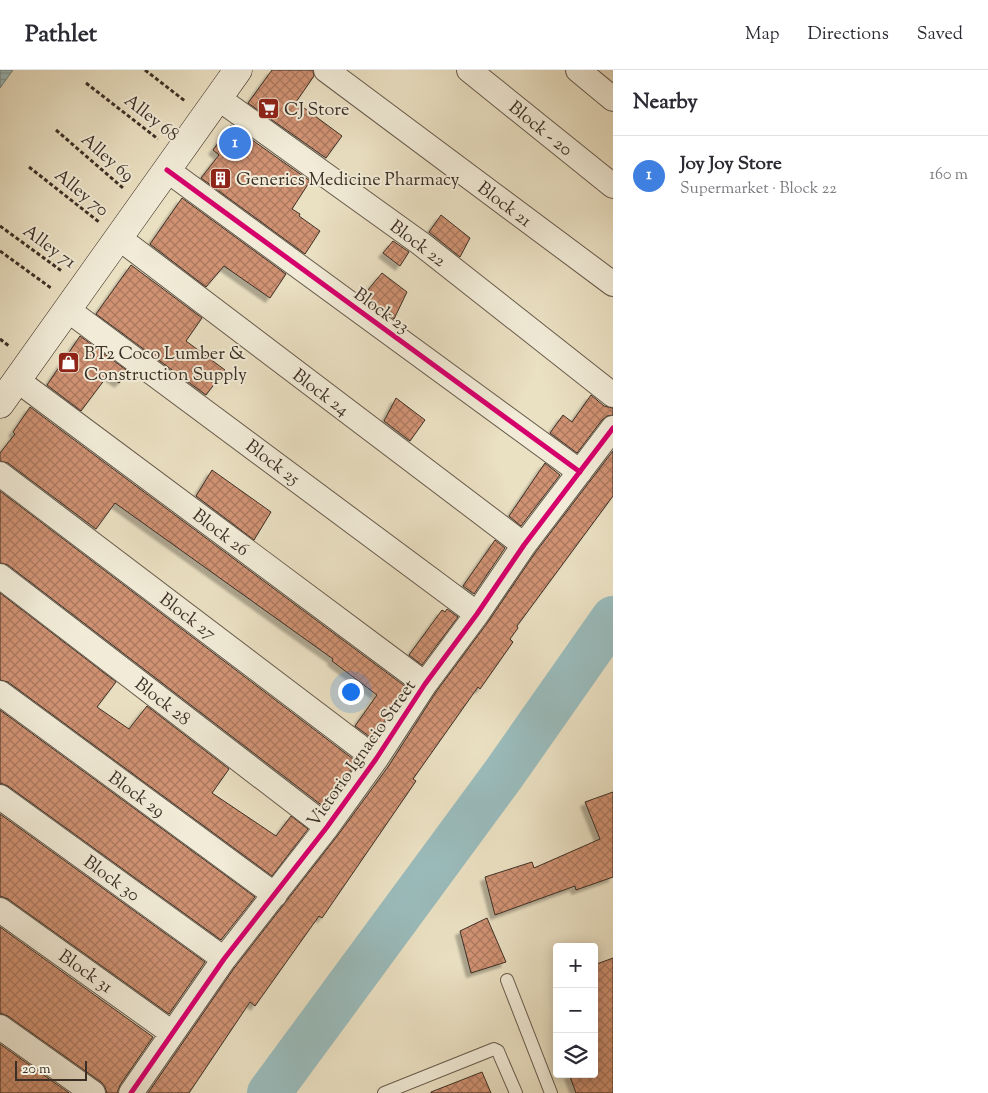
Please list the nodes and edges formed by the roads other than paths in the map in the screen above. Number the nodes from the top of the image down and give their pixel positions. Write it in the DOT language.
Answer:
graph roads {
  1 [pos="238,70"];
  2 [pos="326,70"];
  3 [pos="469,70"];
  4 [pos="578,70"];
  5 [pos="613,98"];
  6 [pos="212,107"];
  7 [pos="173,162"];
  8 [pos="613,186"];
  9 [pos="119,238"];
  10 [pos="613,284"];
  11 [pos="75,300"];
  12 [pos="17,380"];
  13 [pos="613,395"];
  14 [pos="0,404"];
  15 [pos="613,428"];
  16 [pos="580,472"];
  17 [pos="0,474"];
  18 [pos="524,545"];
  19 [pos="0,576"];
  20 [pos="477,614"];
  21 [pos="426,684"];
  22 [pos="0,693"];
  23 [pos="376,759"];
  24 [pos="0,797"];
  25 [pos="327,827"];
  26 [pos="275,895"];
  27 [pos="0,910"];
  28 [pos="224,959"];
  29 [pos="506,980"];
  30 [pos="0,1027"];
  31 [pos="172,1033"];
  32 [pos="93,1093"];
  33 [pos="130,1093"];
  34 [pos="384,1093"];
  35 [pos="516,1093"];
  36 [pos="551,1093"];
  1 -- 6 [label="main road"];
  2 -- 10 [label="street, Block 21"];
  3 -- 8 [label="street, Block - 20"];
  4 -- 5 [label="street"];
  6 -- 7 [label="main road"];
  6 -- 13 [label="street, Block 22"];
  7 -- 9 [label="main road"];
  7 -- 16 [label="street, Block 23"];
  9 -- 11 [label="main road"];
  9 -- 18 [label="street, Block 24"];
  11 -- 12 [label="main road"];
  11 -- 20 [label="street, Block 25"];
  12 -- 14 [label="main road"];
  12 -- 21 [label="street, Block 26"];
  15 -- 16 [label="street, Victorio Ignacio Street"];
  16 -- 18 [label="street, Victorio Ignacio Street"];
  17 -- 23 [label="street, Block 27"];
  18 -- 20 [label="street, Victorio Ignacio Street"];
  19 -- 25 [label="street, Block 28"];
  20 -- 21 [label="street, Victorio Ignacio Street"];
  21 -- 23 [label="street, Victorio Ignacio Street"];
  22 -- 26 [label="street, Block 29"];
  23 -- 25 [label="street, Victorio Ignacio Street"];
  24 -- 28 [label="street, Block 30"];
  25 -- 26 [label="street, Victorio Ignacio Street"];
  26 -- 28 [label="street, Victorio Ignacio Street"];
  27 -- 31 [label="street, Block 31"];
  28 -- 31 [label="street, Victorio Ignacio Street"];
  29 -- 36 [label="lane"];
  30 -- 32 [label="street"];
  31 -- 33 [label="street, Victorio Ignacio Street"];
  34 -- 35 [label="lane"];
}
